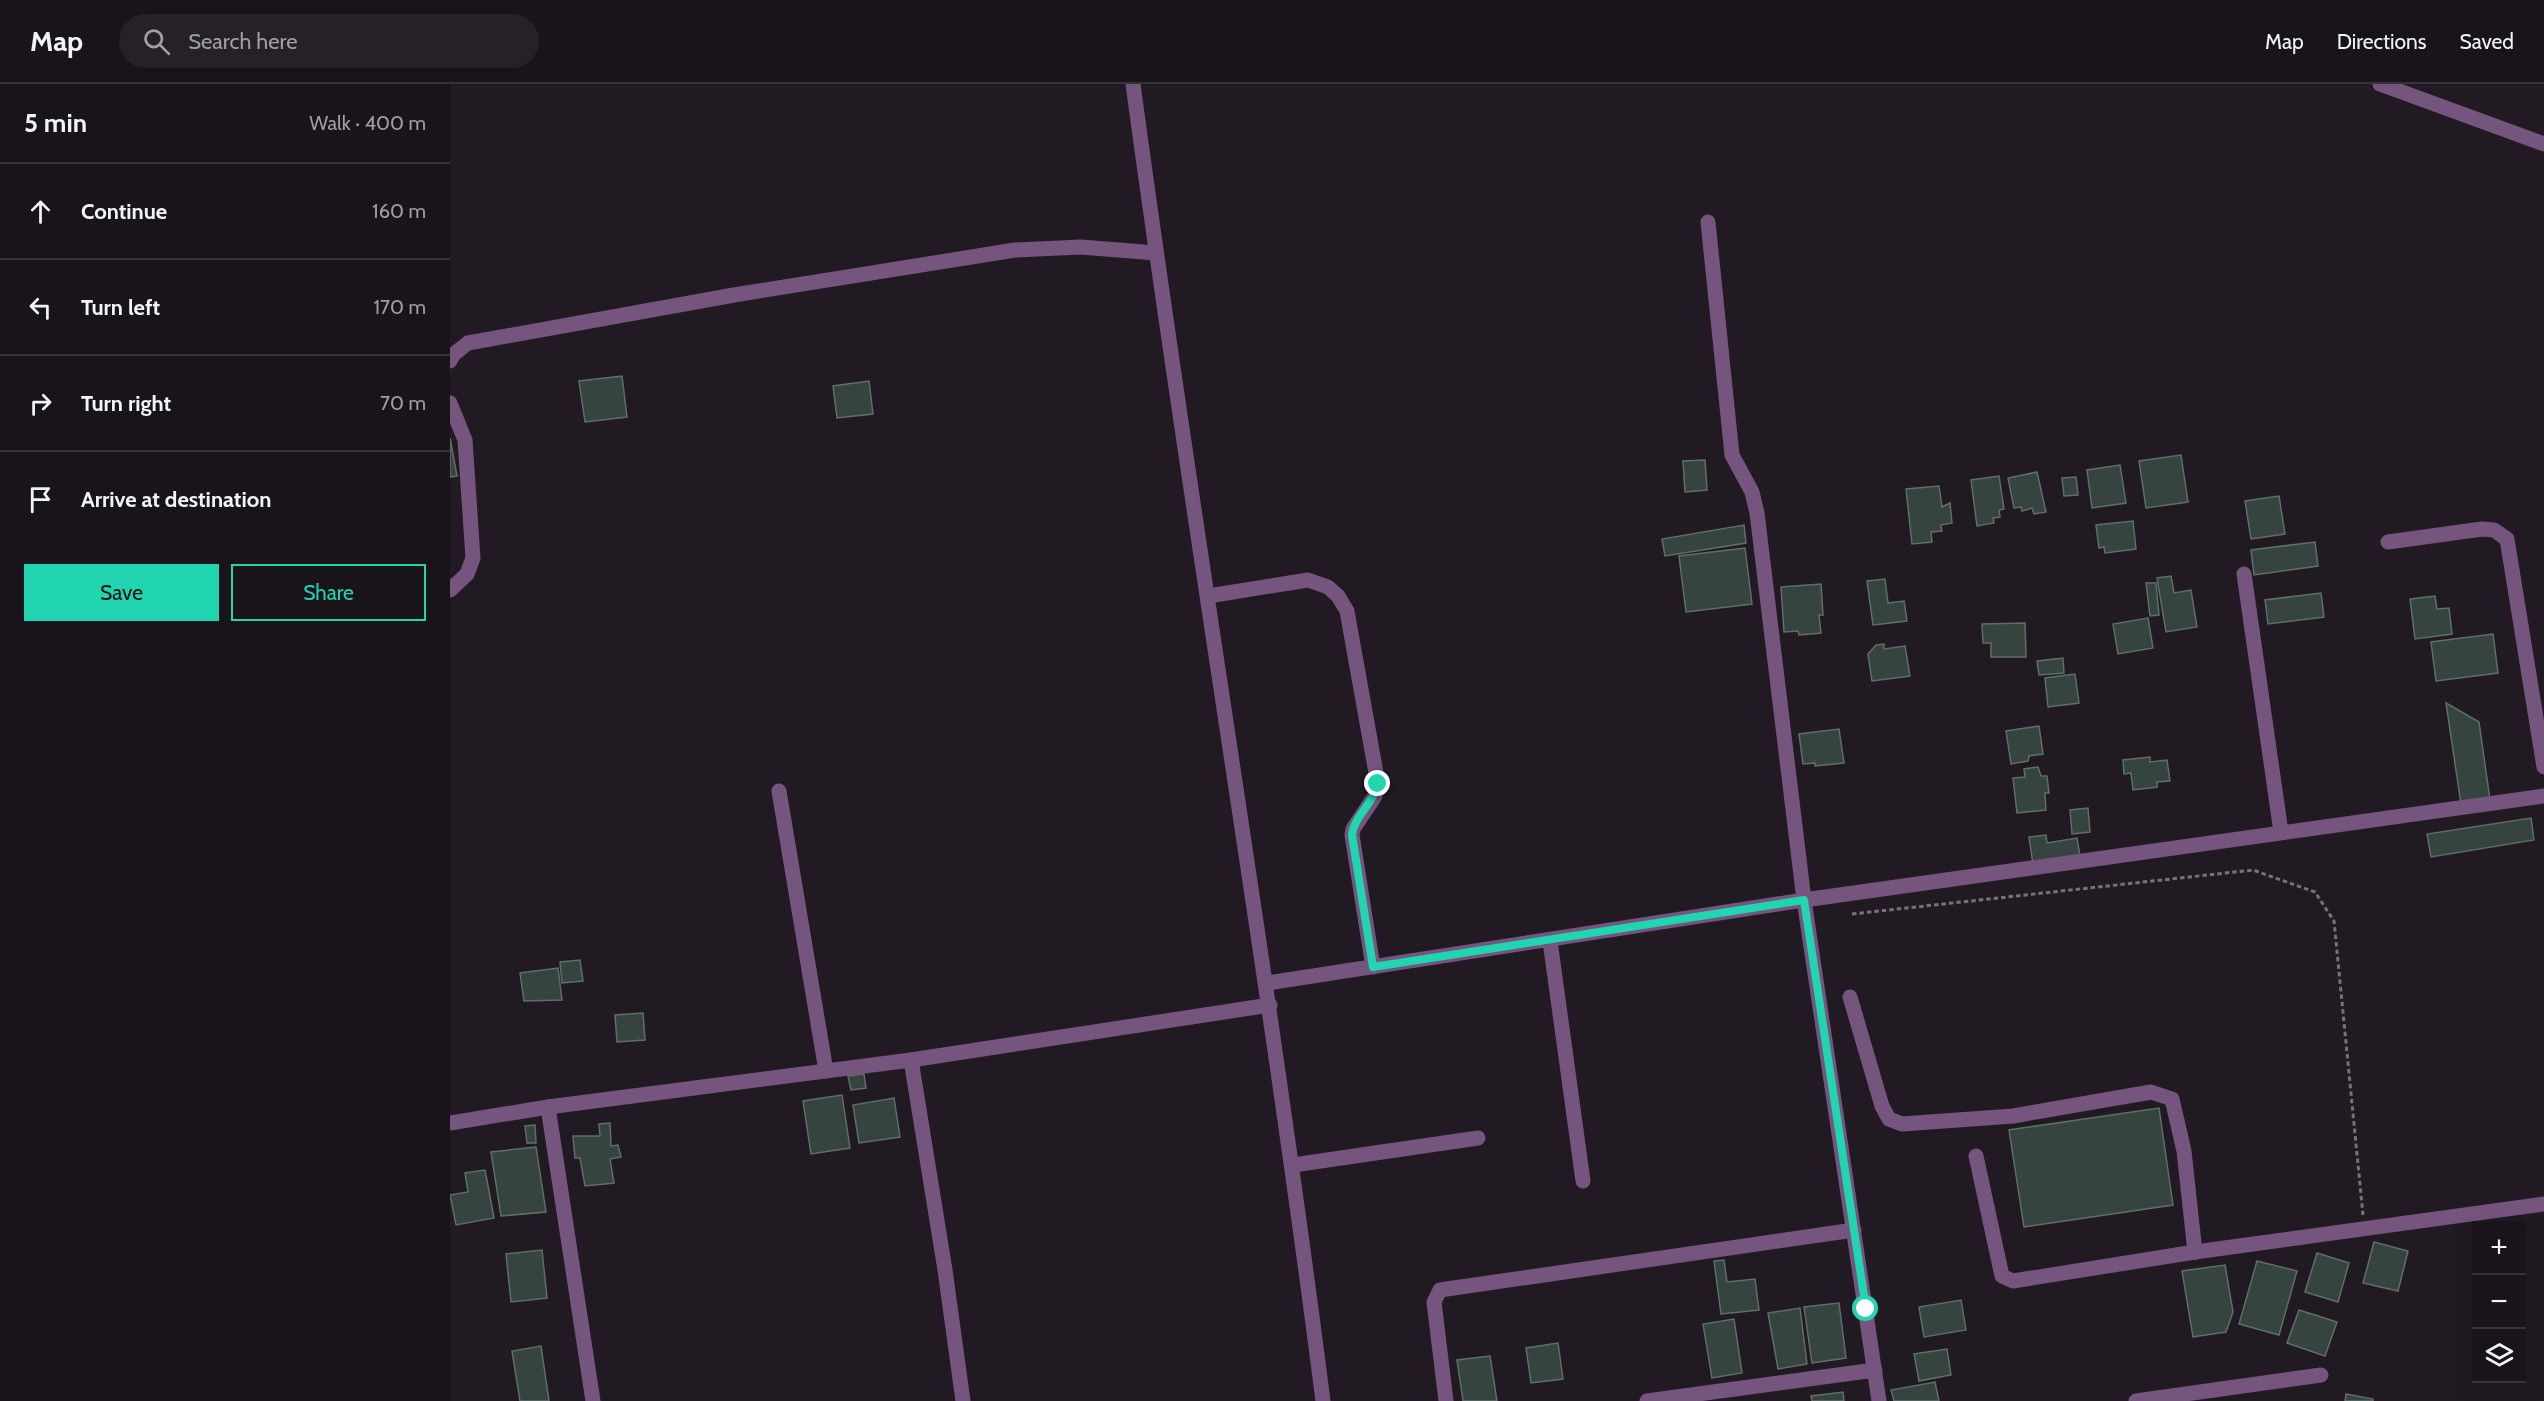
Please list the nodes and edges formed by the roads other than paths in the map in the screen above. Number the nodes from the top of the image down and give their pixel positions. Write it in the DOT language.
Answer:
graph roads {
  1 [pos="1134,84"];
  2 [pos="2380,84"];
  3 [pos="2544,144"];
  4 [pos="1708,222"];
  5 [pos="1156,253"];
  6 [pos="450,361"];
  7 [pos="450,403"];
  8 [pos="2388,542"];
  9 [pos="2244,574"];
  10 [pos="450,590"];
  11 [pos="1208,596"];
  12 [pos="2544,767"];
  13 [pos="779,791"];
  14 [pos="2544,796"];
  15 [pos="2281,832"];
  16 [pos="1804,900"];
  17 [pos="1550,941"];
  18 [pos="1373,967"];
  19 [pos="1267,983"];
  20 [pos="1850,997"];
  21 [pos="1270,1005"];
  22 [pos="911,1060"];
  23 [pos="826,1071"];
  24 [pos="548,1107"];
  25 [pos="450,1124"];
  26 [pos="1478,1138"];
  27 [pos="1977,1156"];
  28 [pos="1293,1165"];
  29 [pos="1584,1181"];
  30 [pos="2544,1204"];
  31 [pos="1854,1230"];
  32 [pos="2195,1252"];
  33 [pos="1875,1370"];
  34 [pos="2320,1375"];
  35 [pos="593,1401"];
  36 [pos="963,1401"];
  37 [pos="1323,1401"];
  38 [pos="1446,1401"];
  39 [pos="1647,1401"];
  40 [pos="1879,1401"];
  41 [pos="2136,1401"];
  1 -- 5 [label="street"];
  2 -- 3 [label="street"];
  4 -- 16 [label="street"];
  5 -- 6 [label="street"];
  5 -- 11 [label="street"];
  7 -- 10 [label="street"];
  8 -- 12 [label="street"];
  9 -- 15 [label="street"];
  11 -- 18 [label="street"];
  11 -- 19 [label="street"];
  13 -- 23 [label="street"];
  14 -- 15 [label="street"];
  15 -- 16 [label="street"];
  16 -- 17 [label="street"];
  16 -- 31 [label="street"];
  17 -- 18 [label="street"];
  17 -- 29 [label="street"];
  18 -- 19 [label="street"];
  19 -- 21 [label="street"];
  20 -- 32 [label="street"];
  21 -- 22 [label="street"];
  21 -- 28 [label="street"];
  22 -- 23 [label="street"];
  22 -- 36 [label="street"];
  23 -- 24 [label="street"];
  24 -- 25 [label="street"];
  24 -- 35 [label="street"];
  26 -- 28 [label="street"];
  27 -- 32 [label="street"];
  28 -- 37 [label="street"];
  30 -- 32 [label="street"];
  31 -- 33 [label="street"];
  31 -- 38 [label="street"];
  33 -- 39 [label="street"];
  33 -- 40 [label="street"];
  34 -- 41 [label="street"];
}
